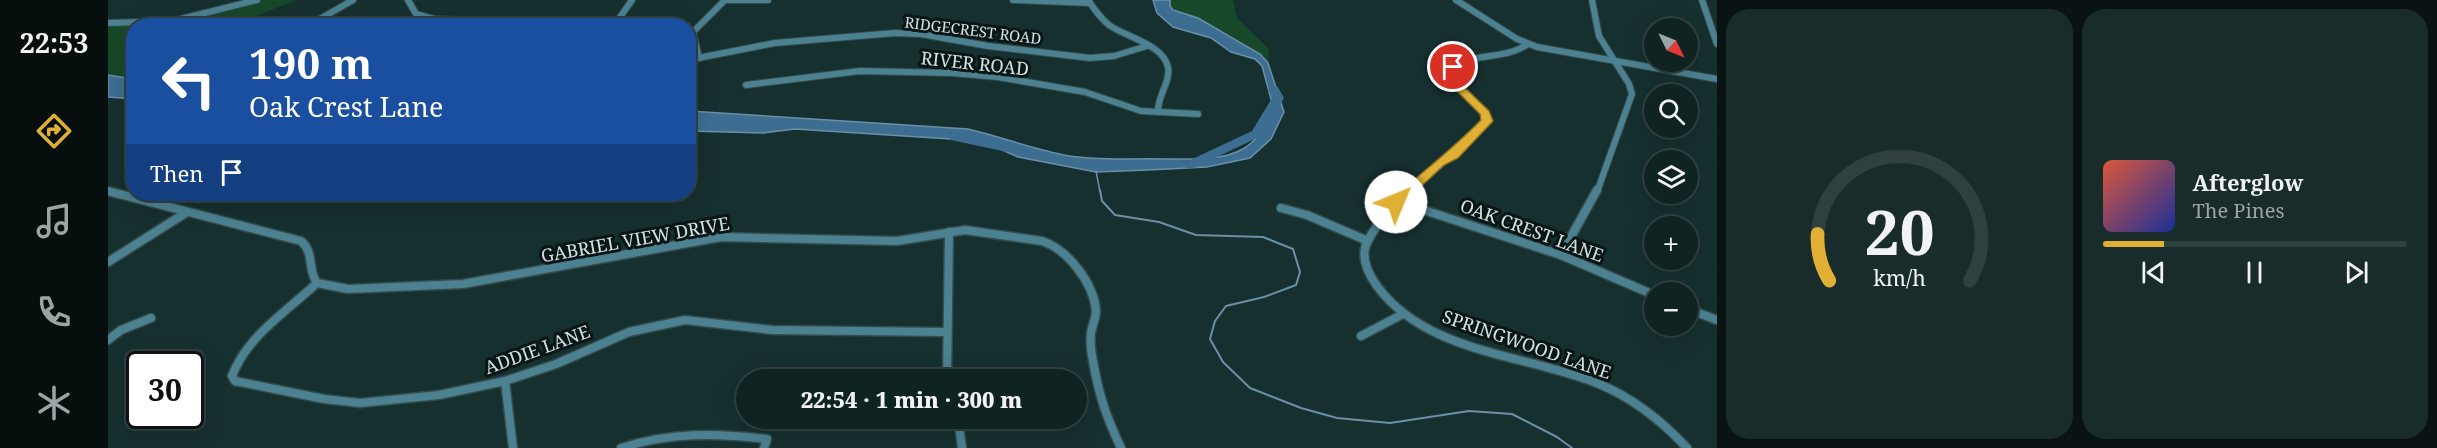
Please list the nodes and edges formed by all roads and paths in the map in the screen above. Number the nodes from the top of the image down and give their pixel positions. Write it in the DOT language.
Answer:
graph roads {
  1 [pos="257,0"];
  2 [pos="353,0"];
  3 [pos="408,0"];
  4 [pos="632,0"];
  5 [pos="727,0"];
  6 [pos="768,0"];
  7 [pos="1013,0"];
  8 [pos="1456,0"];
  9 [pos="1592,0"];
  10 [pos="1702,0"];
  11 [pos="1089,1"];
  12 [pos="185,18"];
  13 [pos="321,18"];
  14 [pos="430,18"];
  15 [pos="619,18"];
  16 [pos="126,22"];
  17 [pos="108,23"];
  18 [pos="696,29"];
  19 [pos="1528,44"];
  20 [pos="1717,44"];
  21 [pos="696,45"];
  22 [pos="1147,46"];
  23 [pos="699,58"];
  24 [pos="696,59"];
  25 [pos="1614,61"];
  26 [pos="1717,79"];
  27 [pos="746,85"];
  28 [pos="1158,112"];
  29 [pos="1198,114"];
  30 [pos="108,191"];
  31 [pos="126,196"];
  32 [pos="1381,196"];
  33 [pos="146,201"];
  34 [pos="1396,202"];
  35 [pos="1281,208"];
  36 [pos="187,212"];
  37 [pos="949,232"];
  38 [pos="1368,241"];
  39 [pos="1561,255"];
  40 [pos="108,262"];
  41 [pos="317,283"];
  42 [pos="1644,291"];
  43 [pos="1698,312"];
  44 [pos="1403,314"];
  45 [pos="1715,317"];
  46 [pos="151,318"];
  47 [pos="946,332"];
  48 [pos="1361,336"];
  49 [pos="108,340"];
  50 [pos="947,369"];
  51 [pos="505,381"];
  52 [pos="959,429"];
  53 [pos="513,448"];
  54 [pos="621,448"];
  55 [pos="764,448"];
  56 [pos="962,448"];
  57 [pos="1120,448"];
  58 [pos="1687,448"];
  1 -- 12 [label="street"];
  2 -- 13 [label="street"];
  3 -- 14 [label="street"];
  4 -- 15 [label="street"];
  5 -- 6 [label="street"];
  5 -- 18 [label="street"];
  7 -- 11 [label="street"];
  8 -- 19 [label="street"];
  9 -- 25 [label="street"];
  10 -- 20 [label="street"];
  11 -- 22 [label="street"];
  16 -- 17 [label="street"];
  19 -- 25 [label="street"];
  19 -- 34 [label="street"];
  21 -- 23 [label="street"];
  22 -- 23 [label="street, RIDGECREST ROAD"];
  22 -- 28 [label="street"];
  23 -- 24 [label="street, RIDGECREST ROAD"];
  25 -- 26 [label="street"];
  25 -- 39 [label="street"];
  27 -- 28 [label="street, RIVER ROAD"];
  28 -- 29 [label="street, RIVER ROAD"];
  30 -- 31 [label="street"];
  32 -- 34 [label="street, OAK CREST LANE"];
  33 -- 36 [label="street"];
  34 -- 38 [label="street"];
  34 -- 39 [label="street, OAK CREST LANE"];
  35 -- 38 [label="street"];
  36 -- 40 [label="street"];
  36 -- 41 [label="street"];
  37 -- 41 [label="street, GABRIEL VIEW DRIVE"];
  37 -- 47 [label="street"];
  37 -- 57 [label="street, GABRIEL VIEW DRIVE"];
  38 -- 44 [label="street, SPRINGWOOD LANE"];
  39 -- 42 [label="street, OAK CREST LANE"];
  41 -- 51 [label="street, ADDIE LANE"];
  43 -- 45 [label="street"];
  44 -- 48 [label="street"];
  44 -- 58 [label="street, SPRINGWOOD LANE"];
  46 -- 49 [label="street"];
  47 -- 50 [label="street"];
  47 -- 51 [label="street, ADDIE LANE"];
  51 -- 53 [label="street"];
  52 -- 56 [label="street"];
  54 -- 55 [label="street"];
}
